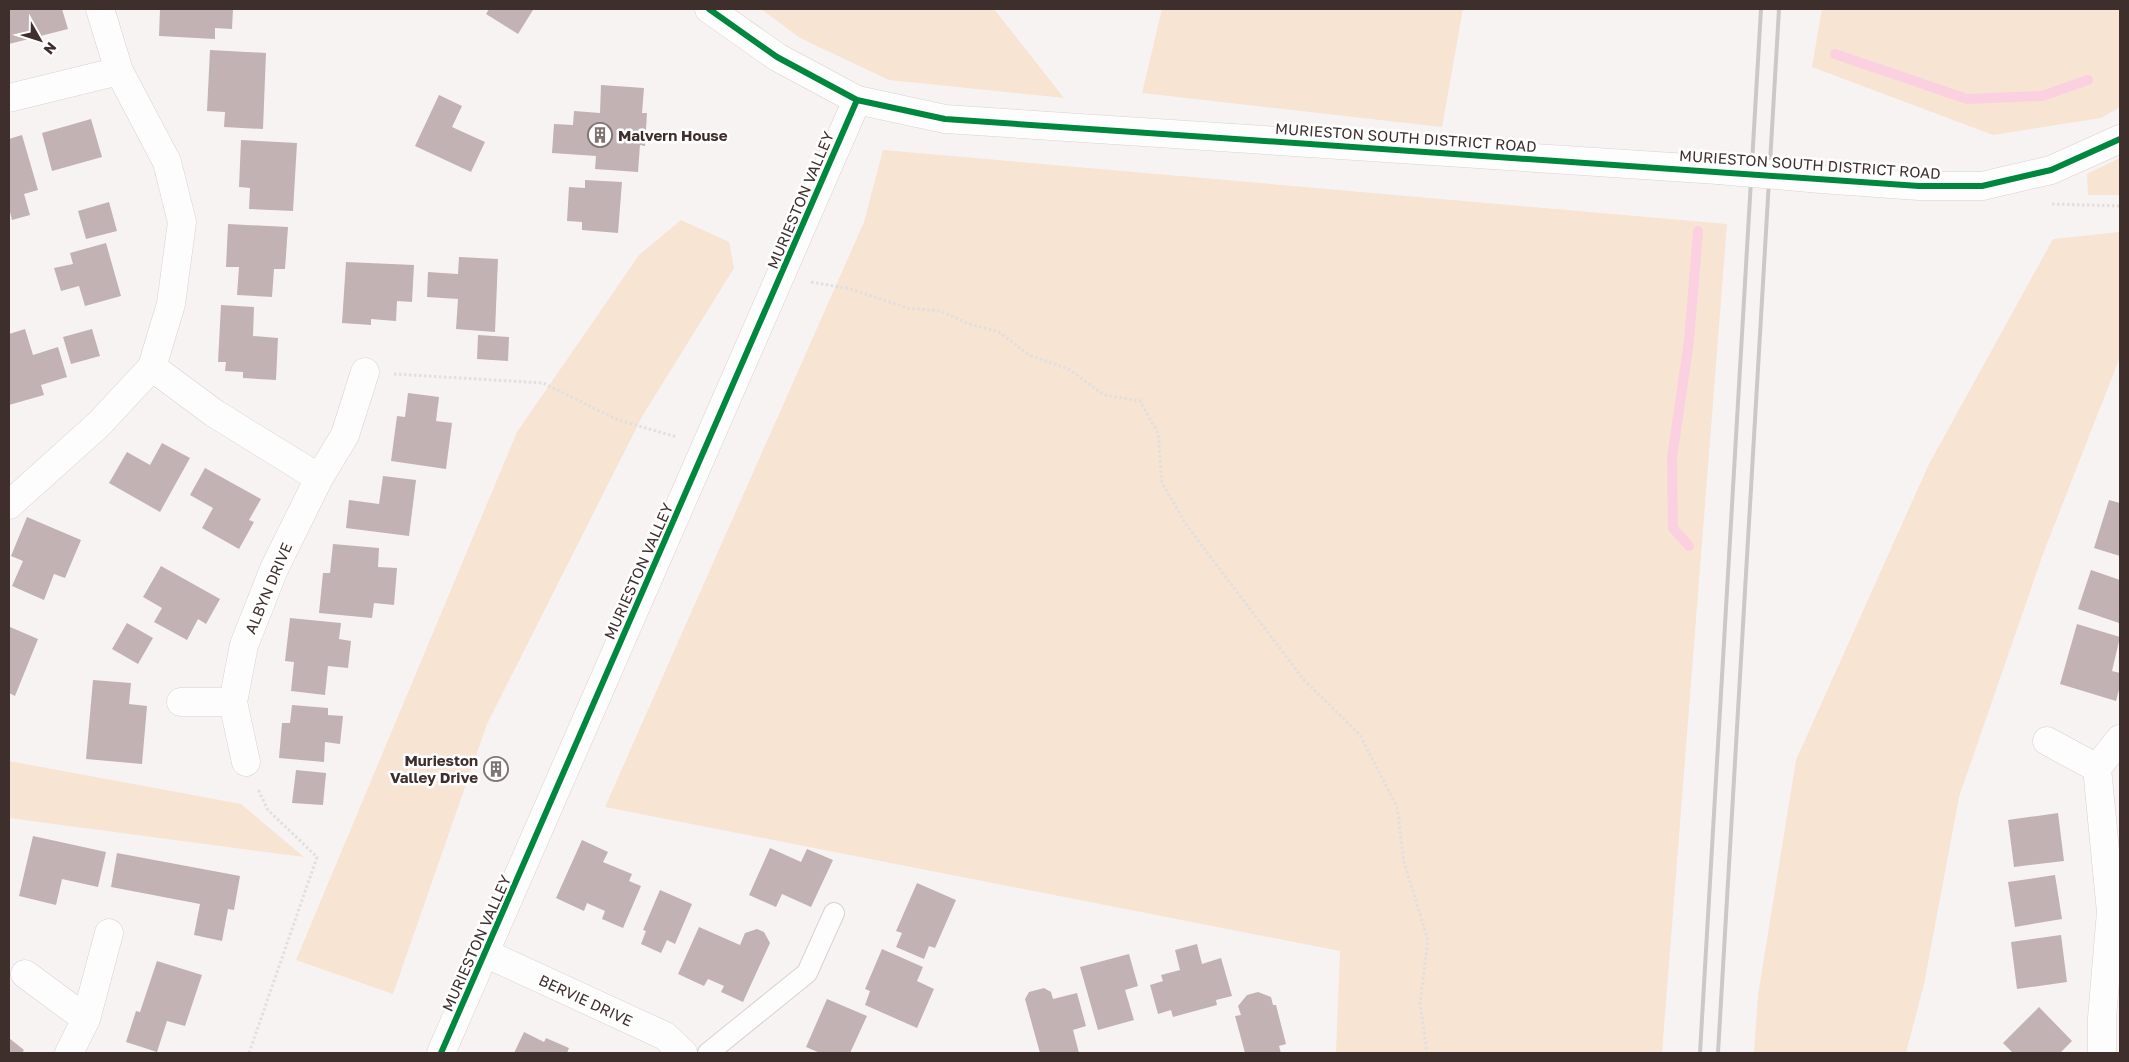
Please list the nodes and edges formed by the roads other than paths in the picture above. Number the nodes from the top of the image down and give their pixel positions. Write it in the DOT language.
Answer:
graph roads {
  1 [pos="100,9"];
  2 [pos="709,9"];
  3 [pos="119,72"];
  4 [pos="9,98"];
  5 [pos="857,100"];
  6 [pos="2120,139"];
  7 [pos="152,367"];
  8 [pos="365,372"];
  9 [pos="320,478"];
  10 [pos="9,505"];
  11 [pos="181,702"];
  12 [pos="232,702"];
  13 [pos="2120,739"];
  14 [pos="2047,741"];
  15 [pos="246,762"];
  16 [pos="2097,768"];
  17 [pos="834,913"];
  18 [pos="109,933"];
  19 [pos="485,954"];
  20 [pos="25,974"];
  21 [pos="86,1019"];
  22 [pos="69,1053"];
  23 [pos="441,1053"];
  24 [pos="683,1053"];
  25 [pos="708,1053"];
  26 [pos="2102,1053"];
  1 -- 3 [label="street"];
  2 -- 5 [label="street, MURIESTON SOUTH DISTRICT ROAD"];
  3 -- 4 [label="street"];
  3 -- 7 [label="street"];
  5 -- 6 [label="street, MURIESTON SOUTH DISTRICT ROAD, bridge"];
  5 -- 19 [label="street, MURIESTON VALLEY"];
  7 -- 9 [label="street"];
  7 -- 10 [label="street"];
  8 -- 9 [label="street, ALBYN DRIVE"];
  9 -- 12 [label="street, ALBYN DRIVE"];
  11 -- 12 [label="street"];
  12 -- 15 [label="street, ALBYN DRIVE"];
  13 -- 16 [label="street"];
  14 -- 16 [label="street"];
  16 -- 26 [label="street"];
  17 -- 25 [label="lane"];
  18 -- 21 [label="street"];
  19 -- 23 [label="street, MURIESTON VALLEY"];
  19 -- 24 [label="street, BERVIE DRIVE"];
  20 -- 21 [label="street"];
  21 -- 22 [label="street"];
}
